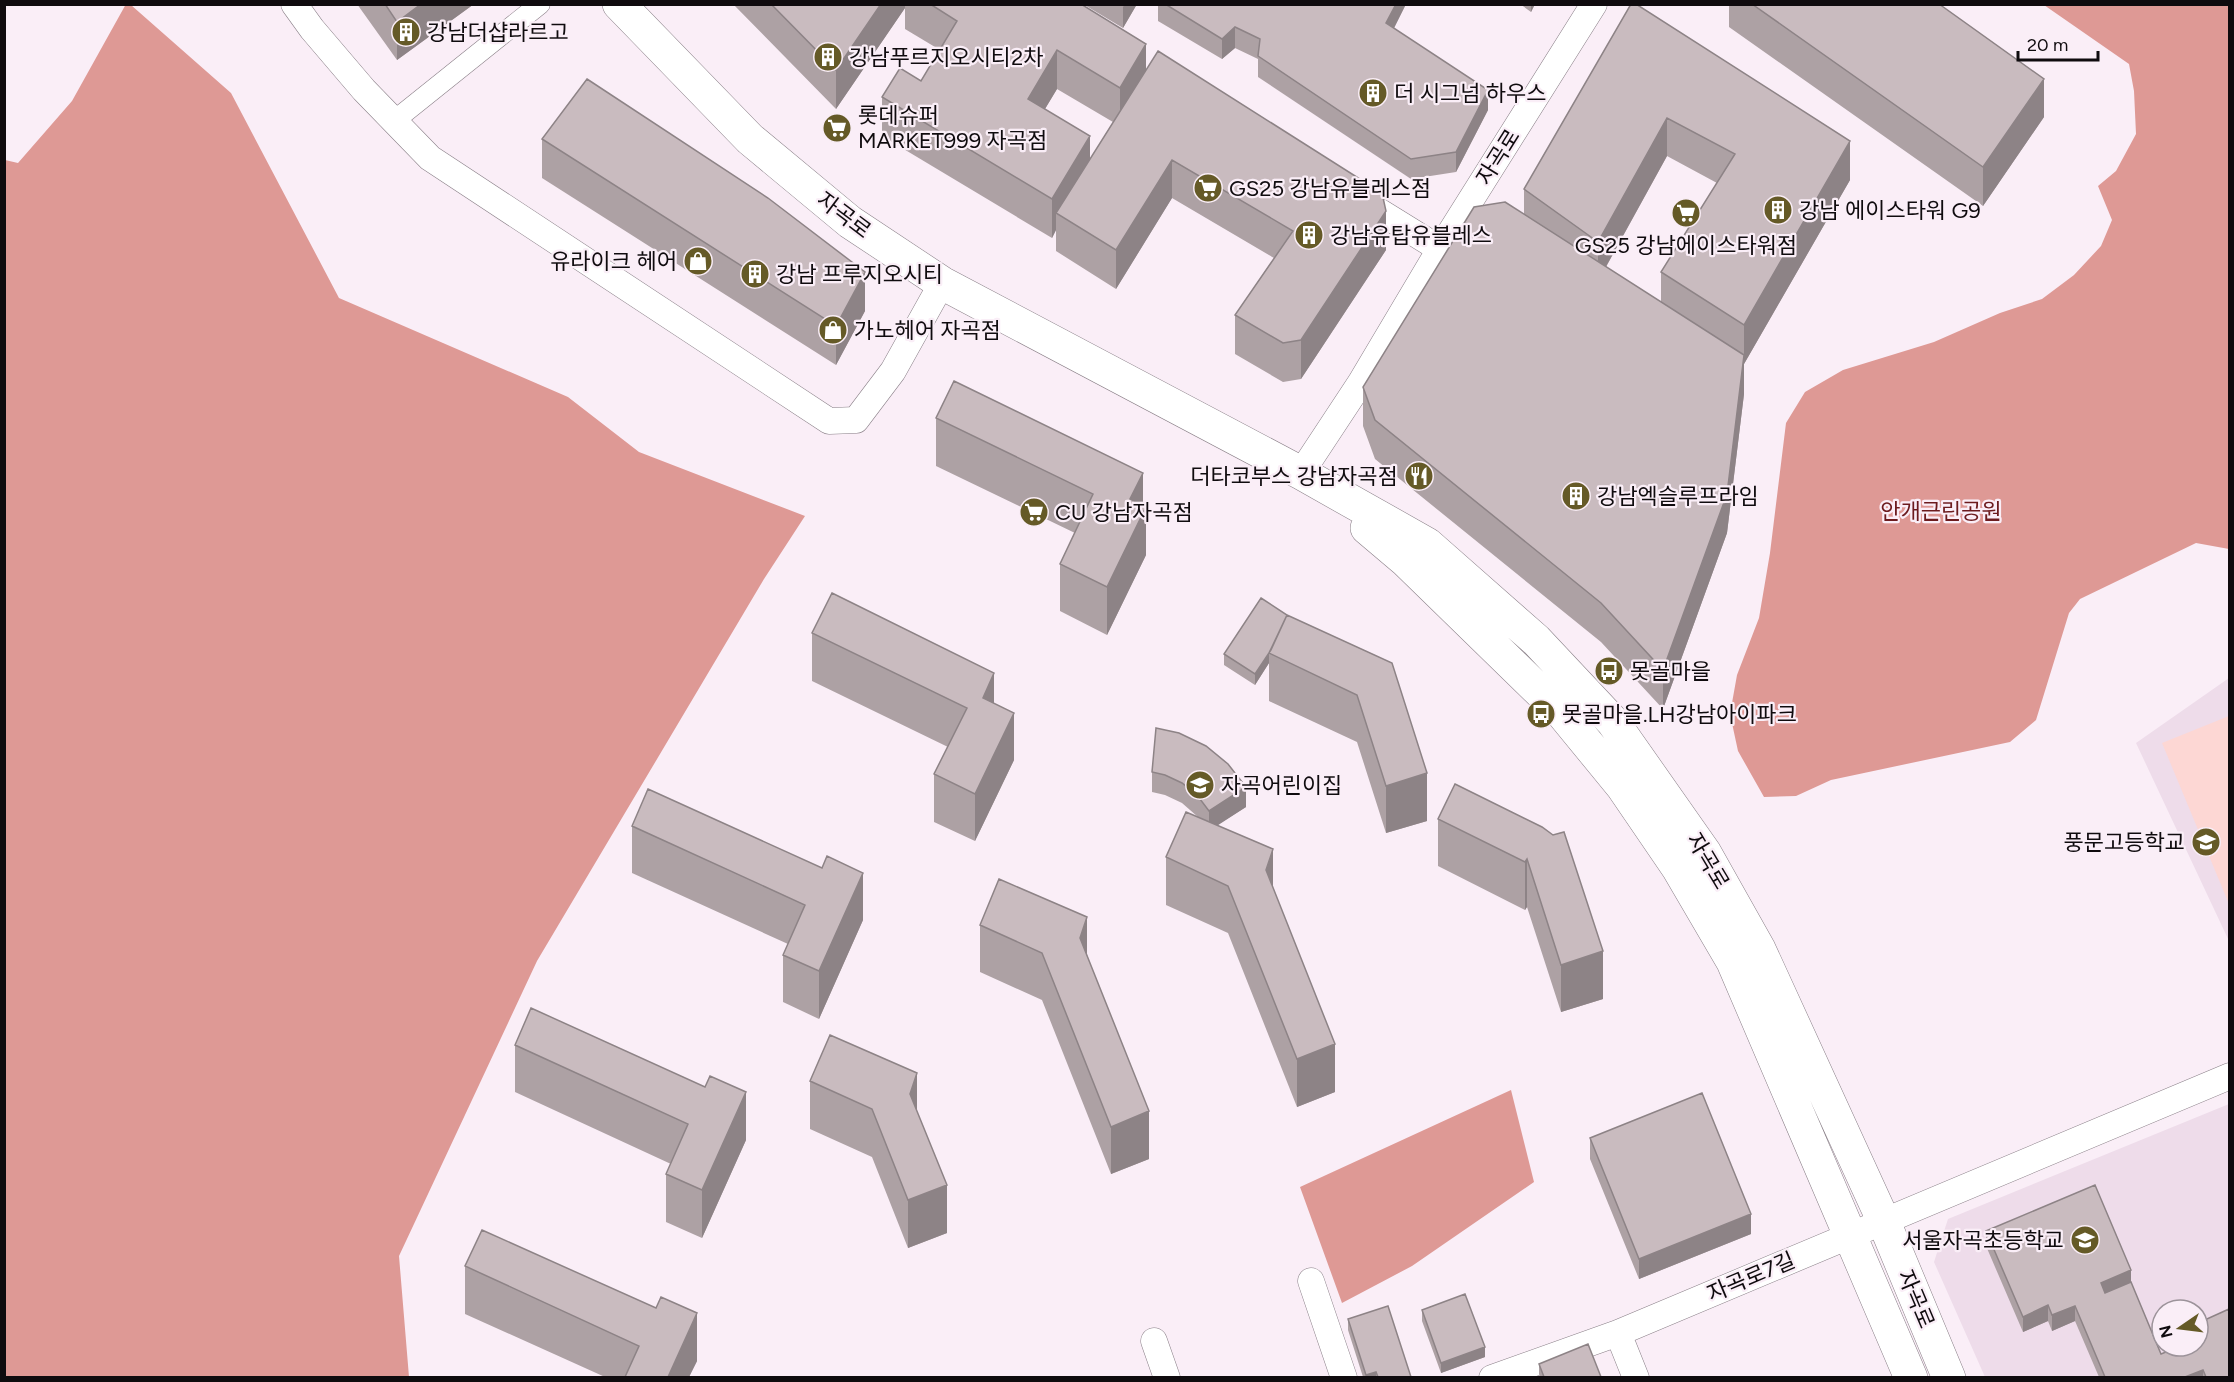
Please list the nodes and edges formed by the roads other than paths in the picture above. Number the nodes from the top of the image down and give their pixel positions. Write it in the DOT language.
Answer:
graph roads {
  1 [pos="294,4"];
  2 [pos="540,4"];
  3 [pos="619,4"];
  4 [pos="1594,4"];
  5 [pos="394,121"];
  6 [pos="1339,186"];
  7 [pos="1440,249"];
  8 [pos="942,283"];
  9 [pos="1301,473"];
  10 [pos="2229,1076"];
  11 [pos="1884,1222"];
  12 [pos="1851,1236"];
  13 [pos="1311,1281"];
  14 [pos="1618,1333"];
  15 [pos="1154,1341"];
  16 [pos="1167,1377"];
  17 [pos="1344,1377"];
  18 [pos="1492,1377"];
  19 [pos="1635,1377"];
  20 [pos="1911,1377"];
  21 [pos="1949,1377"];
  1 -- 5 [label="street"];
  2 -- 5 [label="street"];
  3 -- 8 [label="main road, 자곡로"];
  4 -- 7 [label="street, 자곡로"];
  5 -- 8 [label="street"];
  6 -- 7 [label="street"];
  7 -- 9 [label="street, 자곡로"];
  8 -- 9 [label="main road, 자곡로"];
  9 -- 11 [label="main road, 자곡로"];
  9 -- 12 [label="main road, 자곡로"];
  10 -- 11 [label="street, 자곡로7길"];
  11 -- 12 [label="street, 자곡로7길"];
  11 -- 21 [label="main road, 자곡로"];
  12 -- 14 [label="street, 자곡로7길"];
  12 -- 20 [label="main road, 자곡로"];
  13 -- 17 [label="street"];
  14 -- 18 [label="street, 자곡로7길"];
  14 -- 19 [label="street"];
  15 -- 16 [label="street"];
}
